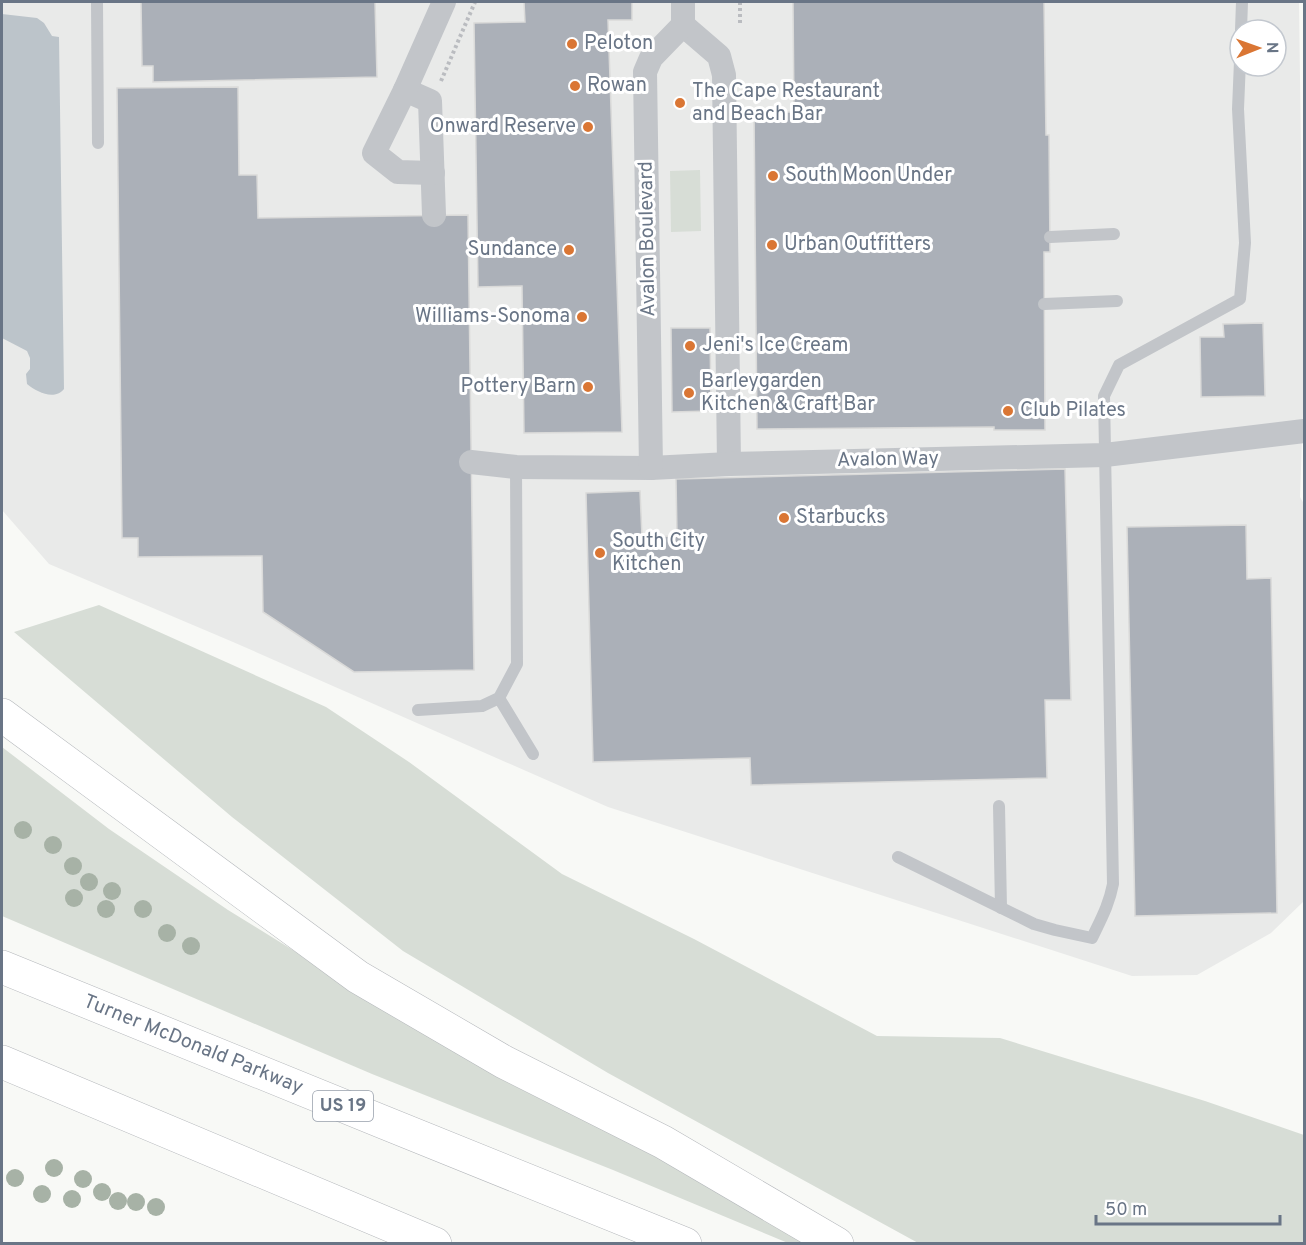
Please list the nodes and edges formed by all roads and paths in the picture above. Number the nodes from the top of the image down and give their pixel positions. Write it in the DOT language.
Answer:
graph roads {
  1 [pos="97,2"];
  2 [pos="444,2"];
  3 [pos="682,2"];
  4 [pos="740,2"];
  5 [pos="1242,2"];
  6 [pos="1241,18"];
  7 [pos="740,23"];
  8 [pos="683,25"];
  9 [pos="1239,78"];
  10 [pos="405,90"];
  11 [pos="98,143"];
  12 [pos="433,173"];
  13 [pos="434,215"];
  14 [pos="1114,234"];
  15 [pos="1050,237"];
  16 [pos="1117,301"];
  17 [pos="1044,304"];
  18 [pos="1305,431"];
  19 [pos="1105,454"];
  20 [pos="471,462"];
  21 [pos="729,464"];
  22 [pos="516,467"];
  23 [pos="651,468"];
  24 [pos="500,698"];
  25 [pos="418,710"];
  26 [pos="2,715"];
  27 [pos="533,754"];
  28 [pos="999,806"];
  29 [pos="898,857"];
  30 [pos="1001,908"];
  31 [pos="2,967"];
  32 [pos="2,1062"];
  33 [pos="435,1244"];
  34 [pos="685,1244"];
  35 [pos="837,1244"];
  1 -- 11 [label="lane"];
  2 -- 10 [label="street"];
  3 -- 8 [label="street"];
  4 -- 7 [label="path"];
  5 -- 6 [label="lane"];
  8 -- 21 [label="street"];
  8 -- 23 [label="street, Avalon Boulevard"];
  9 -- 19 [label="lane"];
  10 -- 12 [label="street"];
  10 -- 12 [label="street"];
  12 -- 13 [label="street"];
  14 -- 15 [label="lane"];
  16 -- 17 [label="lane"];
  18 -- 19 [label="street, Avalon Way"];
  19 -- 21 [label="street, Avalon Way"];
  19 -- 30 [label="lane"];
  20 -- 22 [label="street, Avalon Way"];
  21 -- 23 [label="street, Avalon Way"];
  22 -- 23 [label="street, Avalon Way"];
  22 -- 24 [label="lane"];
  24 -- 25 [label="lane"];
  24 -- 27 [label="lane"];
  26 -- 35 [label="highway"];
  28 -- 30 [label="lane"];
  29 -- 30 [label="lane"];
  31 -- 34 [label="highway, Turner McDonald Parkway / US 19"];
  32 -- 33 [label="highway"];
}
